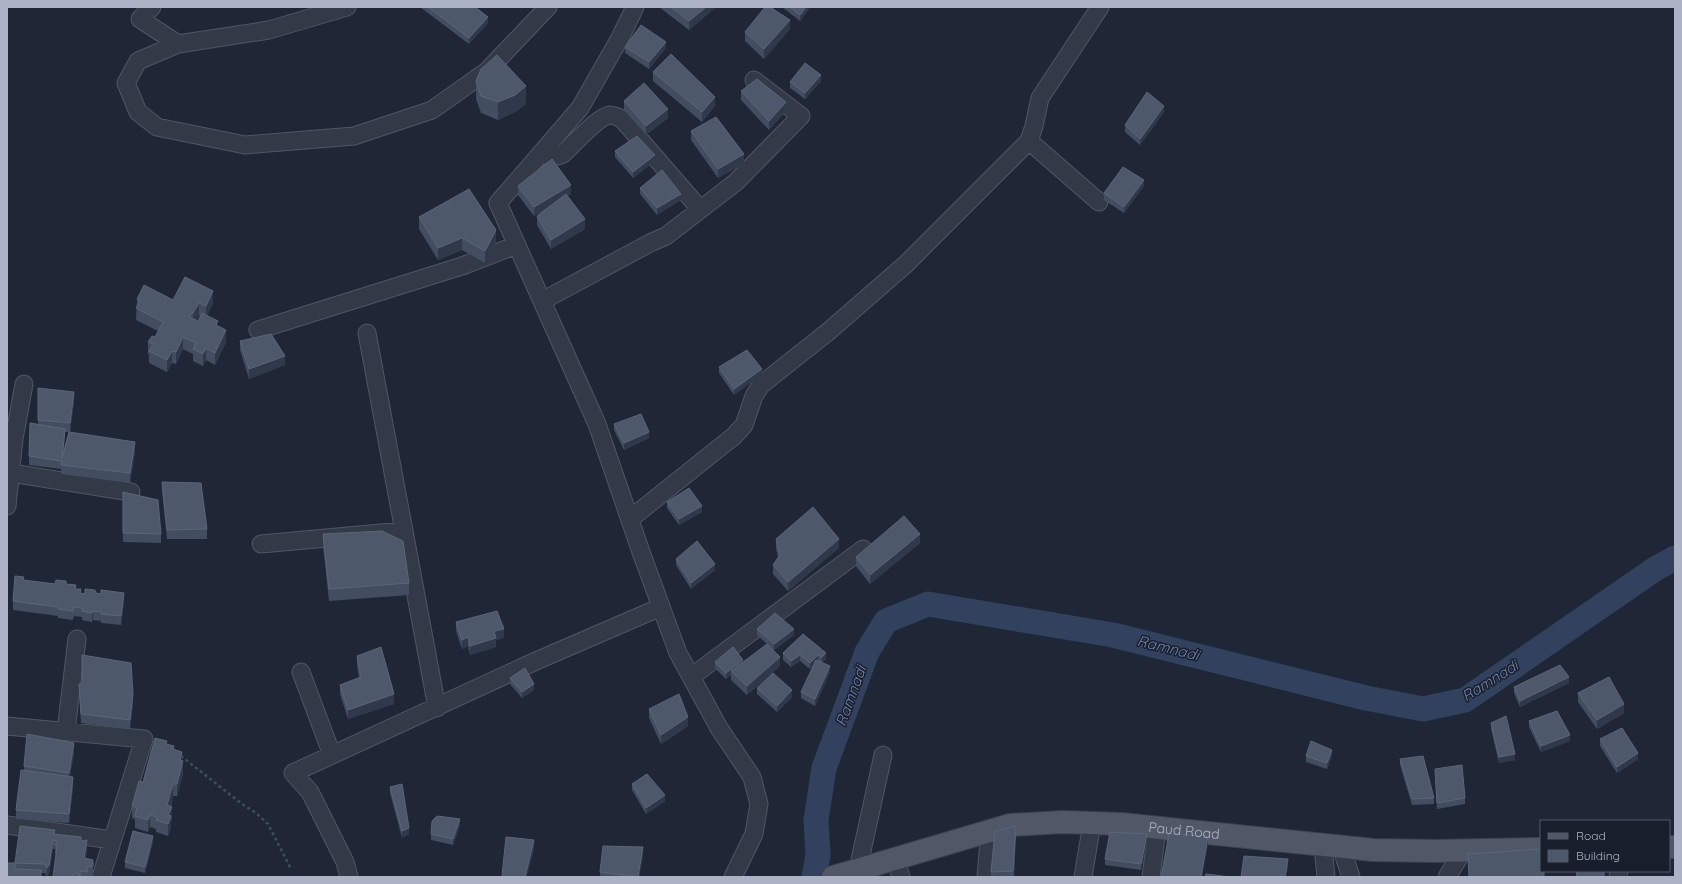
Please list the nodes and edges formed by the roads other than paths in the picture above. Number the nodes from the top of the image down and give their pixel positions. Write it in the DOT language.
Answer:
graph roads {
  1 [pos="152,7"];
  2 [pos="347,7"];
  3 [pos="548,7"];
  4 [pos="635,7"];
  5 [pos="1100,7"];
  6 [pos="178,44"];
  7 [pos="754,80"];
  8 [pos="1029,141"];
  9 [pos="541,153"];
  10 [pos="1099,202"];
  11 [pos="700,209"];
  12 [pos="517,245"];
  13 [pos="542,300"];
  14 [pos="258,330"];
  15 [pos="367,332"];
  16 [pos="24,384"];
  17 [pos="10,463"];
  18 [pos="132,492"];
  19 [pos="7,506"];
  20 [pos="630,519"];
  21 [pos="403,531"];
  22 [pos="260,544"];
  23 [pos="863,549"];
  24 [pos="661,607"];
  25 [pos="77,639"];
  26 [pos="301,672"];
  27 [pos="691,677"];
  28 [pos="437,708"];
  29 [pos="7,726"];
  30 [pos="66,732"];
  31 [pos="332,755"];
  32 [pos="883,755"];
  33 [pos="1092,823"];
  34 [pos="7,825"];
  35 [pos="1157,828"];
  36 [pos="990,830"];
  37 [pos="112,840"];
  38 [pos="1332,846"];
  39 [pos="1540,849"];
  40 [pos="1463,850"];
  41 [pos="898,868"];
  42 [pos="858,869"];
  43 [pos="834,876"];
  44 [pos="101,877"];
  45 [pos="349,877"];
  46 [pos="733,877"];
  47 [pos="986,877"];
  48 [pos="1083,877"];
  49 [pos="1151,877"];
  50 [pos="1326,877"];
  51 [pos="1351,877"];
  52 [pos="1447,877"];
  1 -- 6 [label="street"];
  2 -- 6 [label="street"];
  3 -- 6 [label="street"];
  4 -- 9 [label="street"];
  5 -- 8 [label="street"];
  7 -- 11 [label="street"];
  8 -- 10 [label="street"];
  8 -- 20 [label="street"];
  9 -- 11 [label="street"];
  9 -- 12 [label="street"];
  11 -- 13 [label="street"];
  12 -- 13 [label="street"];
  12 -- 14 [label="street"];
  13 -- 20 [label="street"];
  15 -- 21 [label="street"];
  16 -- 17 [label="street"];
  17 -- 18 [label="street"];
  17 -- 19 [label="street"];
  20 -- 24 [label="street"];
  21 -- 22 [label="street"];
  21 -- 28 [label="street"];
  23 -- 27 [label="street"];
  24 -- 27 [label="street"];
  24 -- 28 [label="street"];
  25 -- 30 [label="street"];
  26 -- 31 [label="street"];
  27 -- 46 [label="street"];
  28 -- 31 [label="street"];
  29 -- 30 [label="street"];
  30 -- 37 [label="street"];
  31 -- 45 [label="street"];
  32 -- 42 [label="street"];
  33 -- 35 [label="main road, Paud Road"];
  33 -- 36 [label="main road, Paud Road"];
  33 -- 48 [label="street"];
  34 -- 37 [label="street"];
  35 -- 38 [label="main road, Paud Road"];
  35 -- 49 [label="street"];
  36 -- 41 [label="main road, Paud Road"];
  36 -- 47 [label="street"];
  37 -- 44 [label="street"];
  38 -- 40 [label="main road, Paud Road"];
  38 -- 50 [label="street"];
  38 -- 51 [label="street"];
  39 -- 40 [label="main road, Paud Road"];
  40 -- 52 [label="street"];
  41 -- 42 [label="main road, Paud Road"];
  42 -- 43 [label="main road, Paud Road"];
}
